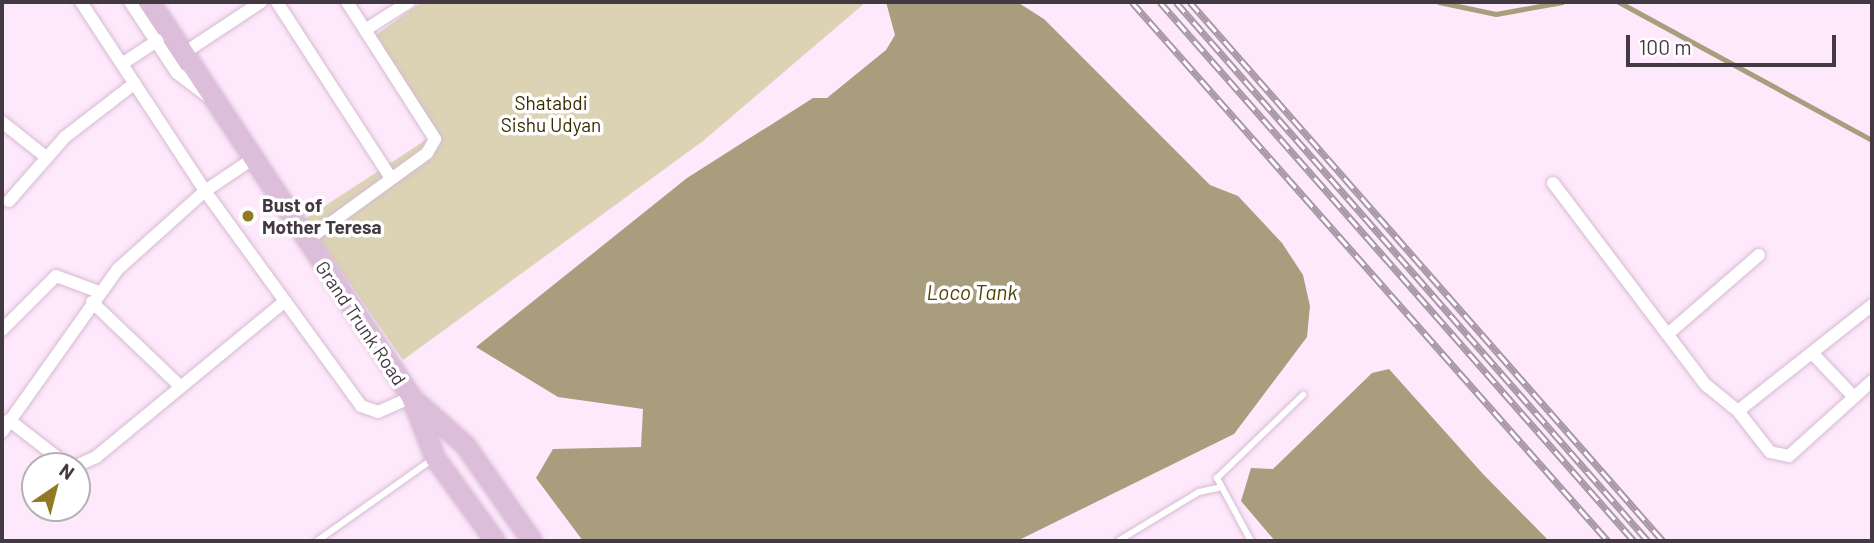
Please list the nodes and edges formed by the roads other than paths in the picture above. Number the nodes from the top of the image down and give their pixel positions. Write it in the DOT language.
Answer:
graph roads {
  1 [pos="81,2"];
  2 [pos="130,2"];
  3 [pos="150,2"];
  4 [pos="261,2"];
  5 [pos="277,2"];
  6 [pos="347,2"];
  7 [pos="409,2"];
  8 [pos="365,30"];
  9 [pos="158,40"];
  10 [pos="184,53"];
  11 [pos="122,64"];
  12 [pos="135,83"];
  13 [pos="218,104"];
  14 [pos="2,122"];
  15 [pos="46,157"];
  16 [pos="254,158"];
  17 [pos="391,178"];
  18 [pos="1553,183"];
  19 [pos="205,191"];
  20 [pos="9,201"];
  21 [pos="306,241"];
  22 [pos="1759,255"];
  23 [pos="95,297"];
  24 [pos="285,300"];
  25 [pos="1872,305"];
  26 [pos="2,330"];
  27 [pos="1669,333"];
  28 [pos="1812,353"];
  29 [pos="1872,382"];
  30 [pos="179,385"];
  31 [pos="1303,395"];
  32 [pos="411,397"];
  33 [pos="1854,397"];
  34 [pos="1738,411"];
  35 [pos="5,426"];
  36 [pos="46,452"];
  37 [pos="435,458"];
  38 [pos="91,459"];
  39 [pos="1218,488"];
  40 [pos="317,541"];
  41 [pos="495,541"];
  42 [pos="532,541"];
  43 [pos="1118,541"];
  44 [pos="1251,541"];
  1 -- 11 [label="street"];
  2 -- 9 [label="street"];
  3 -- 10 [label="main road, Grand Trunk Road"];
  4 -- 10 [label="street"];
  5 -- 17 [label="street"];
  6 -- 8 [label="street"];
  7 -- 8 [label="street"];
  8 -- 17 [label="street"];
  9 -- 11 [label="street"];
  9 -- 13 [label="street"];
  10 -- 13 [label="main road, Grand Trunk Road"];
  11 -- 12 [label="street"];
  12 -- 15 [label="street"];
  12 -- 19 [label="street"];
  13 -- 16 [label="main road, Grand Trunk Road"];
  14 -- 15 [label="street"];
  15 -- 20 [label="street"];
  16 -- 19 [label="street"];
  16 -- 21 [label="main road, Grand Trunk Road"];
  17 -- 21 [label="street"];
  18 -- 27 [label="street"];
  19 -- 23 [label="street"];
  19 -- 24 [label="street"];
  21 -- 32 [label="main road, Grand Trunk Road"];
  22 -- 27 [label="street"];
  23 -- 26 [label="street"];
  23 -- 30 [label="street"];
  23 -- 35 [label="street"];
  24 -- 30 [label="street"];
  24 -- 32 [label="street"];
  25 -- 28 [label="street"];
  27 -- 34 [label="street"];
  28 -- 33 [label="street"];
  28 -- 34 [label="street"];
  29 -- 33 [label="street"];
  30 -- 38 [label="street"];
  31 -- 39 [label="lane"];
  32 -- 37 [label="main road, Grand Trunk Road"];
  32 -- 42 [label="main road"];
  33 -- 34 [label="street"];
  35 -- 36 [label="street"];
  37 -- 40 [label="lane"];
  37 -- 41 [label="main road, Grand Trunk Road"];
  39 -- 43 [label="lane"];
  39 -- 44 [label="lane"];
}
